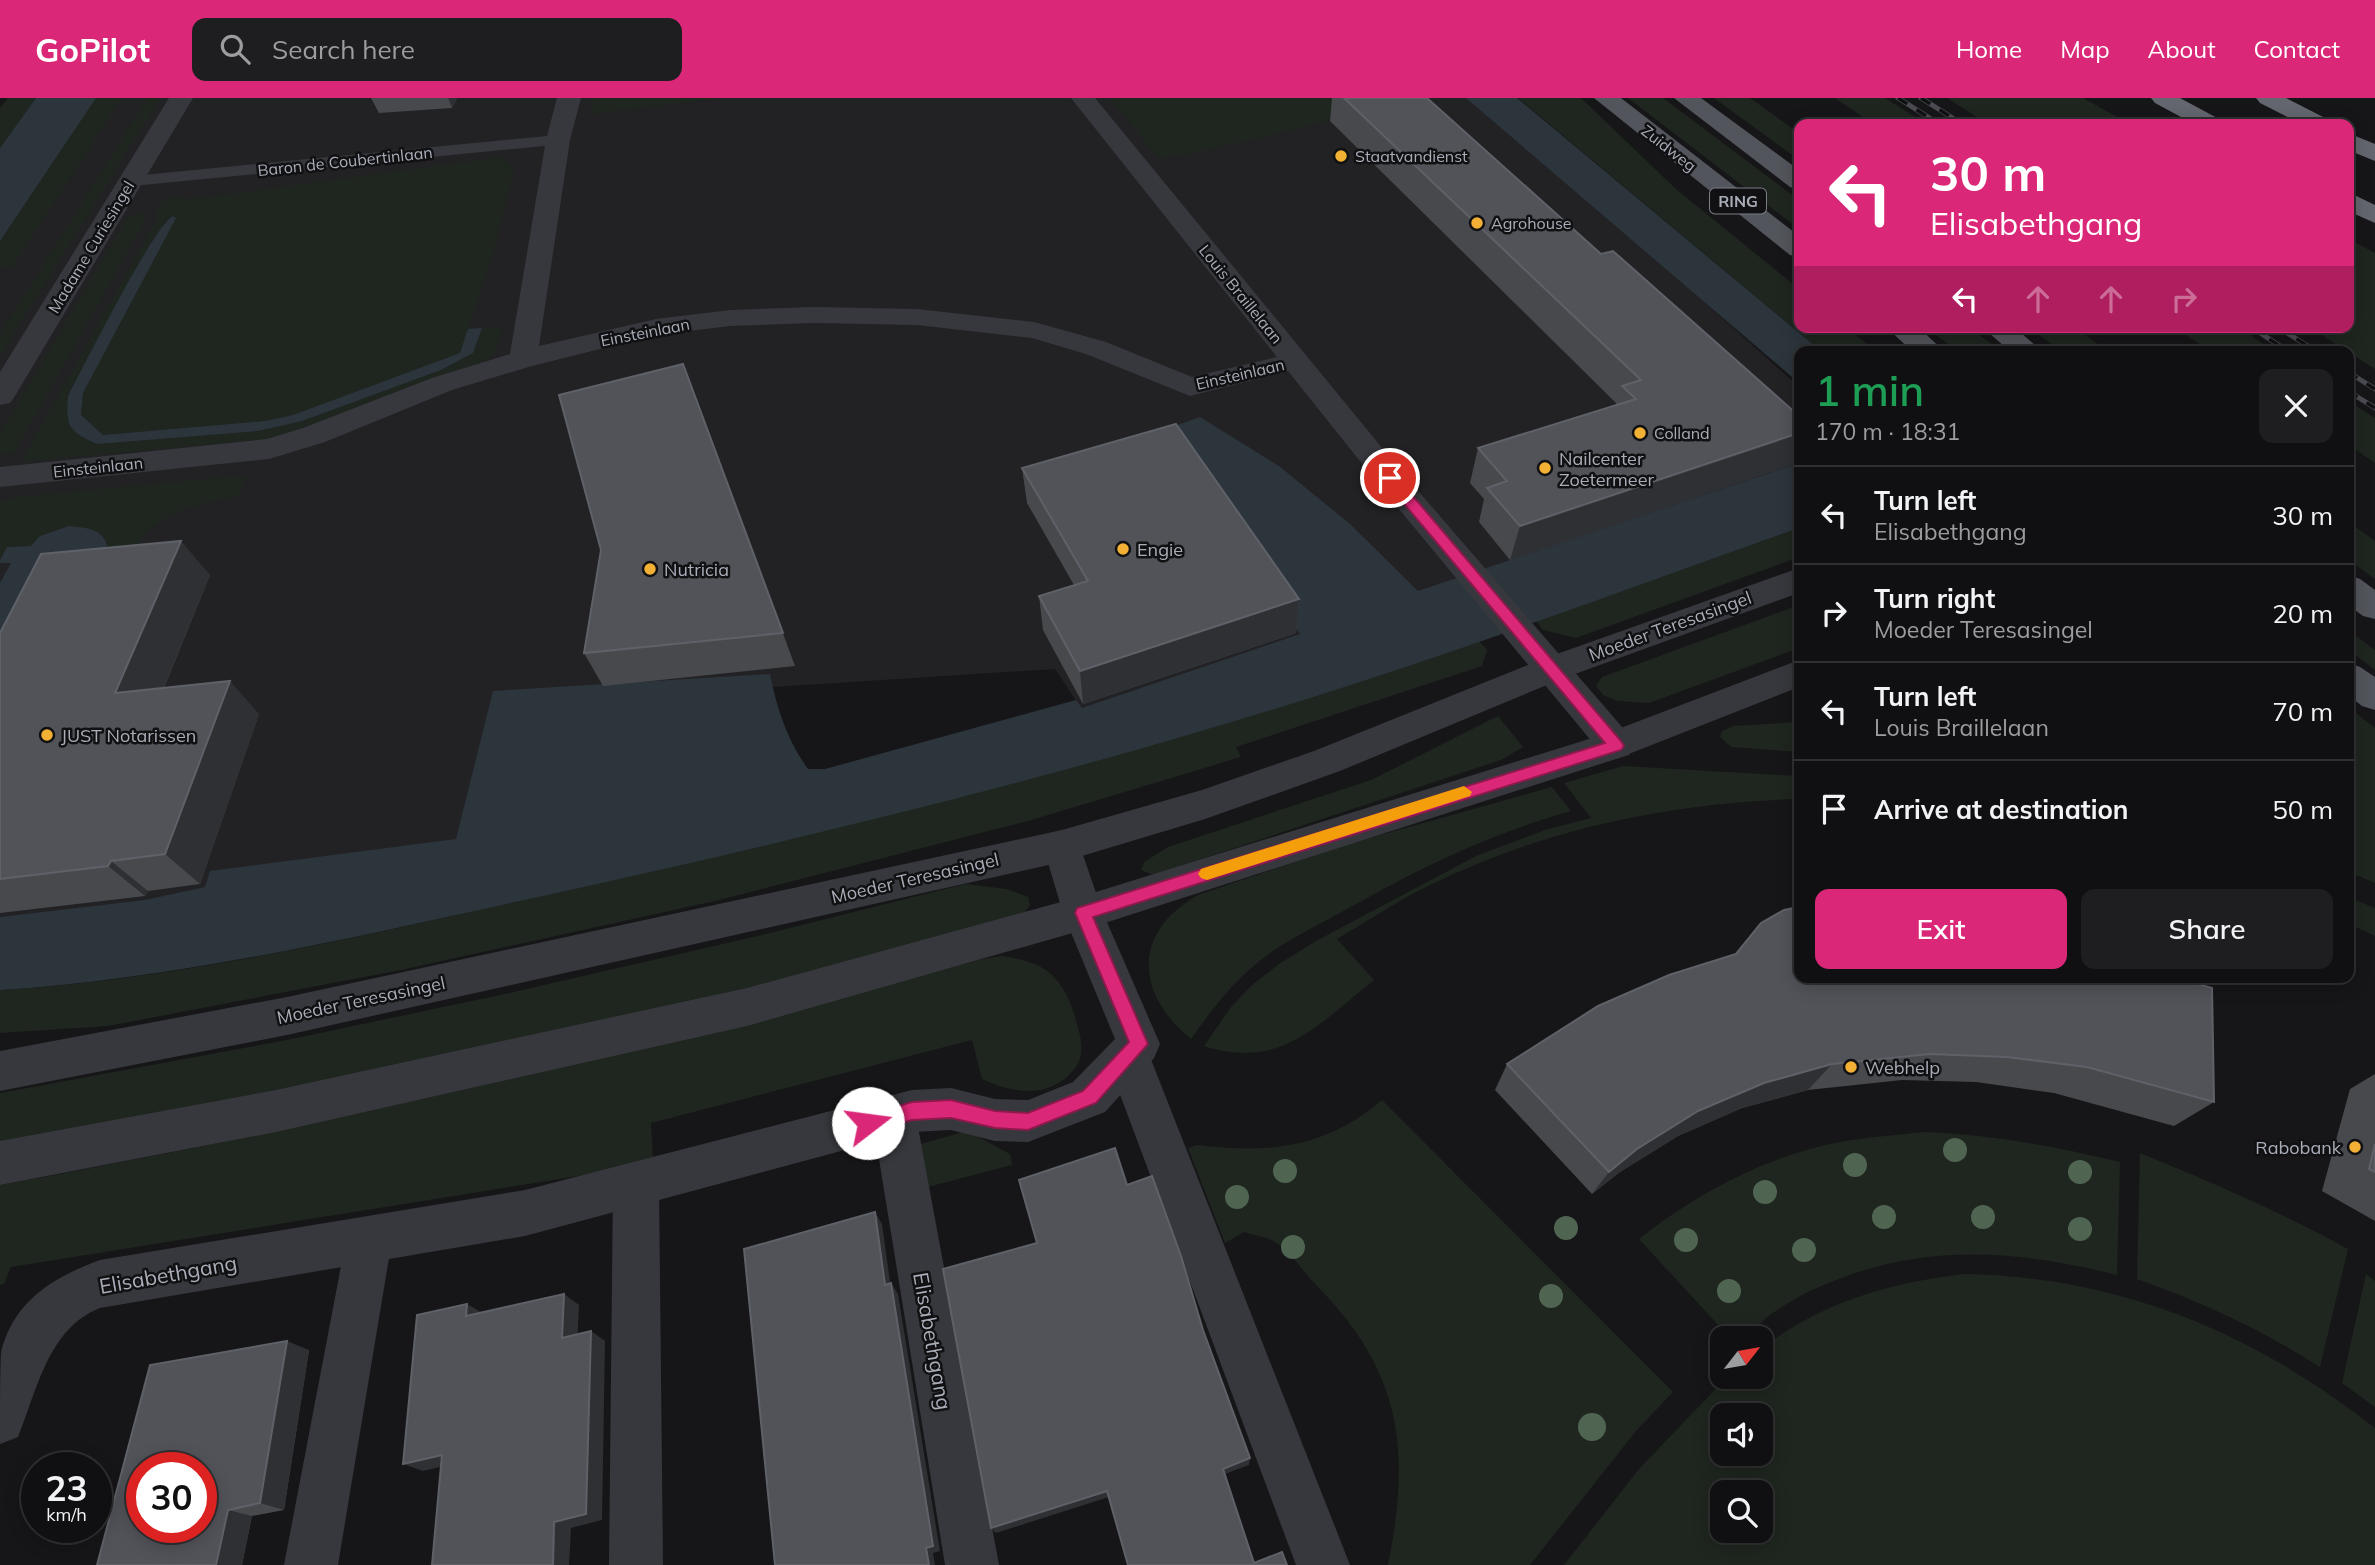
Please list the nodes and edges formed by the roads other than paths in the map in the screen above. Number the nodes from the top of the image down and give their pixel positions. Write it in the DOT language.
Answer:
graph roads {
  1 [pos="181,98"];
  2 [pos="569,98"];
  3 [pos="1083,98"];
  4 [pos="1606,98"];
  5 [pos="1686,98"];
  6 [pos="2163,98"];
  7 [pos="2268,98"];
  8 [pos="2202,119"];
  9 [pos="2309,119"];
  10 [pos="558,140"];
  11 [pos="2354,143"];
  12 [pos="2375,153"];
  13 [pos="1794,178"];
  14 [pos="132,181"];
  15 [pos="2354,203"];
  16 [pos="2375,215"];
  17 [pos="1794,245"];
  18 [pos="1907,333"];
  19 [pos="2004,333"];
  20 [pos="1924,346"];
  21 [pos="2021,346"];
  22 [pos="523,359"];
  23 [pos="1295,361"];
  24 [pos="0,396"];
  25 [pos="0,477"];
  26 [pos="1794,582"];
  27 [pos="2354,591"];
  28 [pos="2375,607"];
  29 [pos="1546,662"];
  30 [pos="1794,675"];
  31 [pos="2354,680"];
  32 [pos="2375,696"];
  33 [pos="1616,746"];
  34 [pos="1062,846"];
  35 [pos="1083,913"];
  36 [pos="1128,1057"];
  37 [pos="0,1071"];
  38 [pos="894,1116"];
  39 [pos="0,1163"];
  40 [pos="636,1185"];
  41 [pos="369,1240"];
  42 [pos="0,1419"];
  43 [pos="311,1565"];
  44 [pos="636,1565"];
  45 [pos="972,1565"];
  46 [pos="1323,1565"];
  1 -- 14 [label="street, Madame Curiesingel"];
  2 -- 10 [label="street"];
  3 -- 23 [label="street, Louis Braillelaan"];
  4 -- 17 [label="main road, Zuidweg / RING"];
  5 -- 13 [label="main road, RING"];
  6 -- 8 [label="highway"];
  7 -- 9 [label="highway"];
  10 -- 14 [label="lane, Baron de Coubertinlaan"];
  10 -- 22 [label="street"];
  11 -- 12 [label="highway"];
  14 -- 24 [label="street, Madame Curiesingel"];
  15 -- 16 [label="highway"];
  18 -- 20 [label="main road"];
  19 -- 21 [label="main road"];
  22 -- 23 [label="street, Einsteinlaan"];
  22 -- 25 [label="street, Einsteinlaan"];
  23 -- 29 [label="street, Louis Braillelaan"];
  26 -- 29 [label="street, Moeder Teresasingel"];
  27 -- 28 [label="main road"];
  29 -- 33 [label="street, Louis Braillelaan"];
  29 -- 34 [label="street, Moeder Teresasingel"];
  30 -- 33 [label="street"];
  31 -- 32 [label="main road"];
  33 -- 35 [label="street"];
  34 -- 35 [label="street"];
  34 -- 37 [label="street, Moeder Teresasingel"];
  35 -- 36 [label="street"];
  35 -- 39 [label="street"];
  36 -- 38 [label="street, Elisabethgang"];
  36 -- 46 [label="street"];
  38 -- 40 [label="street, Elisabethgang"];
  38 -- 45 [label="street, Elisabethgang"];
  40 -- 41 [label="street, Elisabethgang"];
  40 -- 44 [label="street"];
  41 -- 42 [label="street, Elisabethgang"];
  41 -- 43 [label="street"];
}
